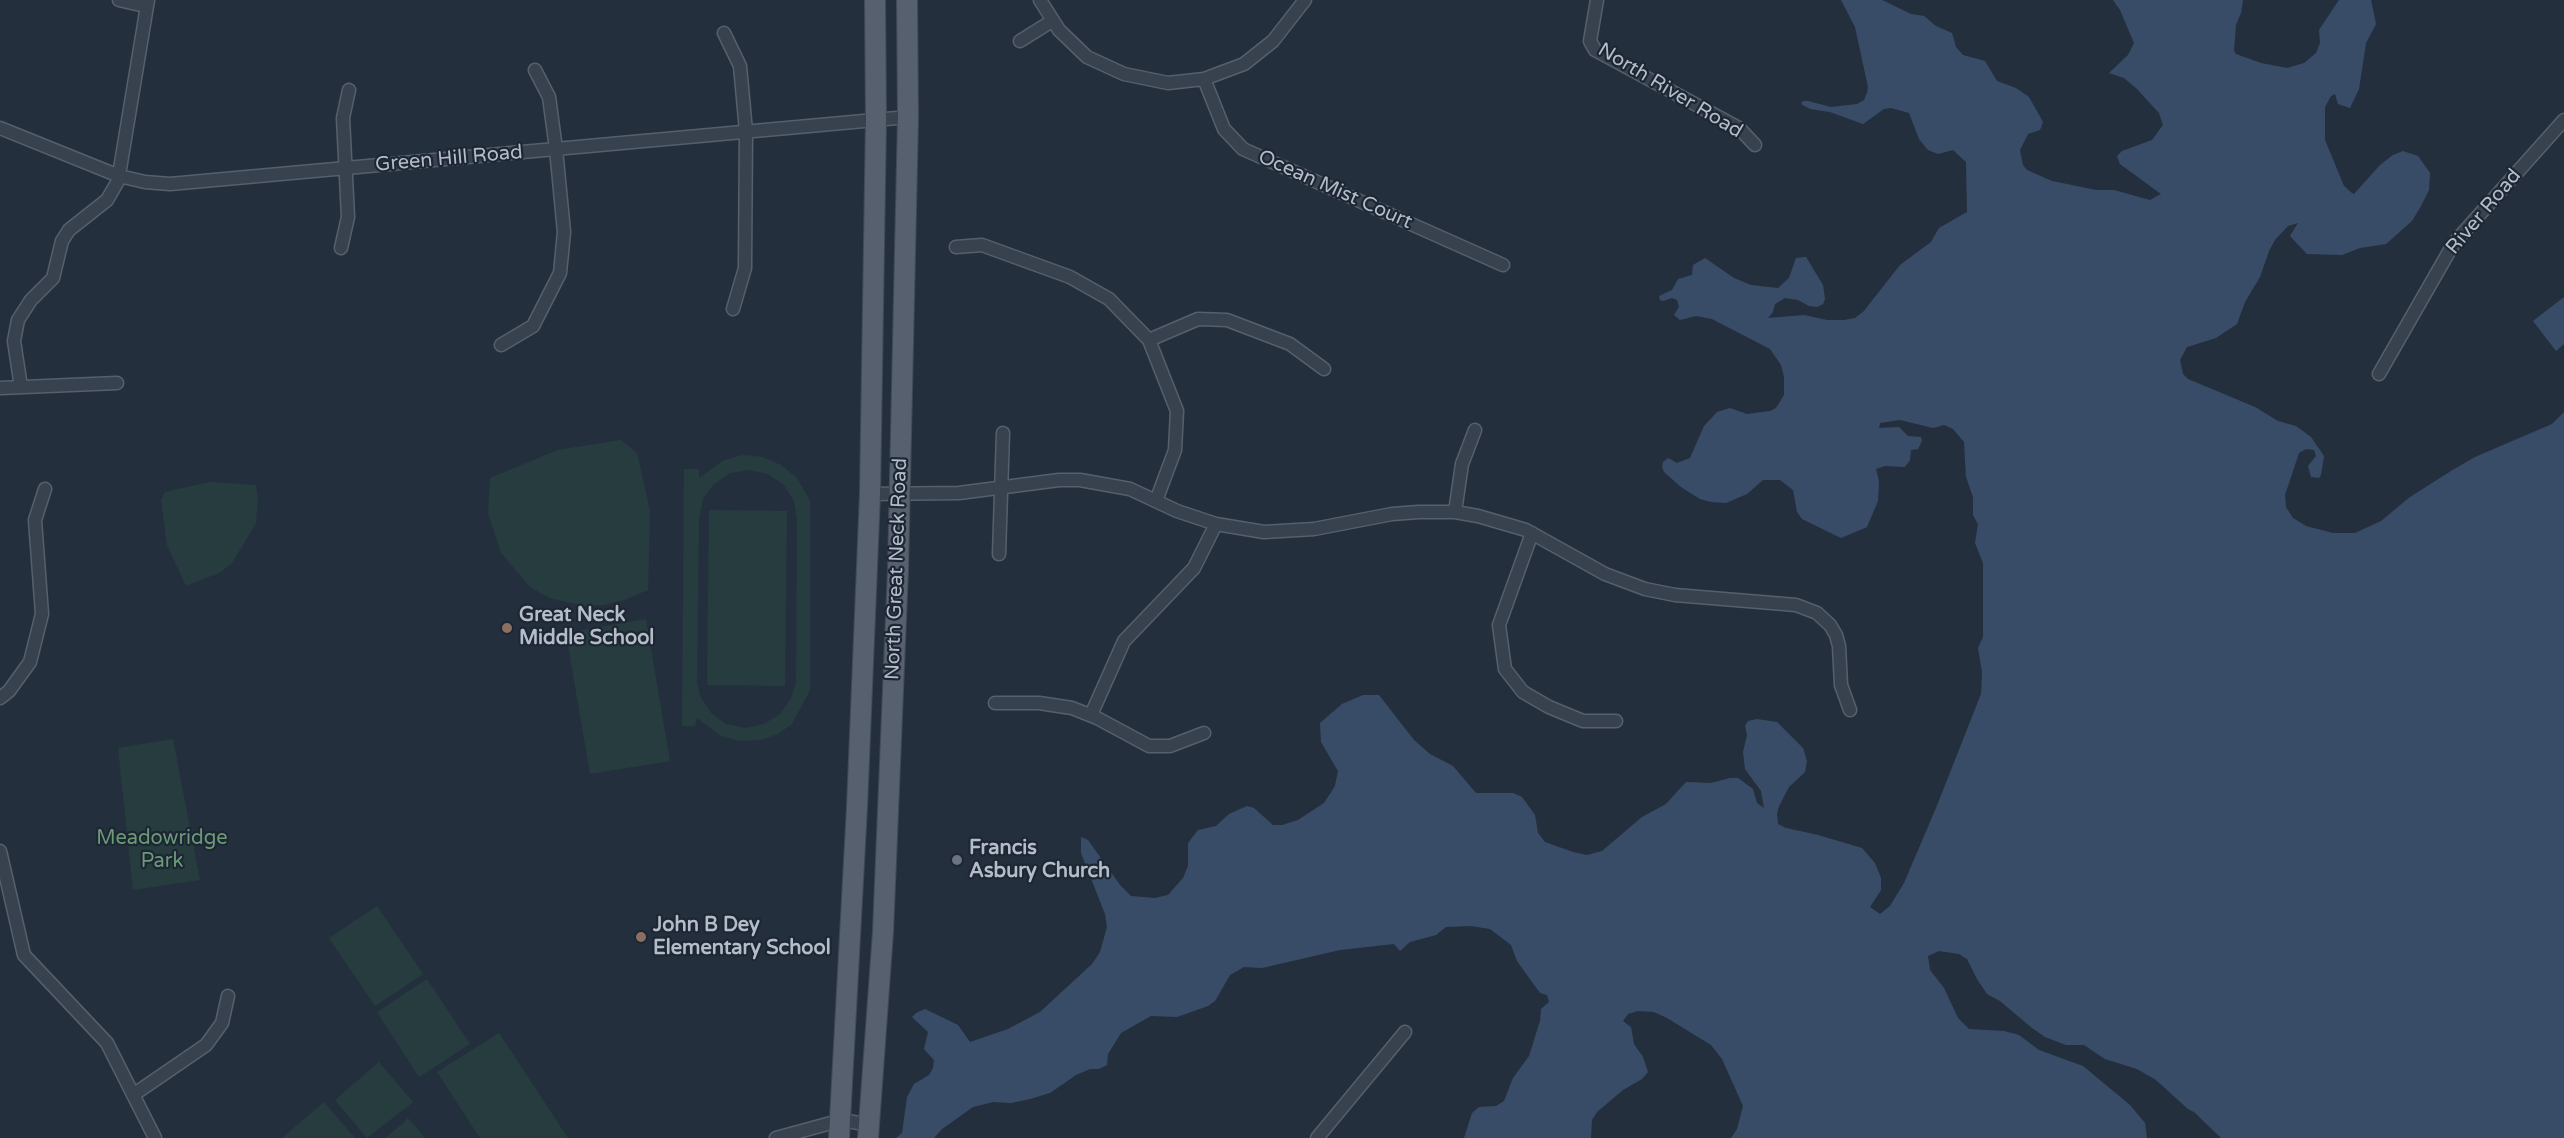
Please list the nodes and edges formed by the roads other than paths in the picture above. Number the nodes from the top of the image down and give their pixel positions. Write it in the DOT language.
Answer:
graph roads {
  1 [pos="119,0"];
  2 [pos="874,0"];
  3 [pos="907,0"];
  4 [pos="1040,0"];
  5 [pos="1305,0"];
  6 [pos="1597,0"];
  7 [pos="146,3"];
  8 [pos="1052,21"];
  9 [pos="724,33"];
  10 [pos="1020,41"];
  11 [pos="535,70"];
  12 [pos="1204,79"];
  13 [pos="349,90"];
  14 [pos="908,117"];
  15 [pos="876,120"];
  16 [pos="2564,120"];
  17 [pos="0,128"];
  18 [pos="746,131"];
  19 [pos="1755,145"];
  20 [pos="556,149"];
  21 [pos="346,169"];
  22 [pos="119,176"];
  23 [pos="956,247"];
  24 [pos="341,248"];
  25 [pos="1503,265"];
  26 [pos="733,309"];
  27 [pos="1149,340"];
  28 [pos="501,345"];
  29 [pos="1324,369"];
  30 [pos="2379,374"];
  31 [pos="117,383"];
  32 [pos="21,387"];
  33 [pos="0,388"];
  34 [pos="1475,430"];
  35 [pos="1003,434"];
  36 [pos="45,489"];
  37 [pos="1001,489"];
  38 [pos="870,494"];
  39 [pos="901,494"];
  40 [pos="1156,501"];
  41 [pos="1455,513"];
  42 [pos="1216,524"];
  43 [pos="1532,534"];
  44 [pos="999,554"];
  45 [pos="0,698"];
  46 [pos="995,703"];
  47 [pos="1850,710"];
  48 [pos="1091,715"];
  49 [pos="1616,722"];
  50 [pos="1204,733"];
  51 [pos="0,851"];
  52 [pos="228,996"];
  53 [pos="1405,1032"];
  54 [pos="133,1095"];
  55 [pos="841,1129"];
  56 [pos="869,1132"];
  57 [pos="155,1138"];
  58 [pos="776,1138"];
  59 [pos="1317,1138"];
  1 -- 7 [label="street"];
  2 -- 15 [label="main road, North Great Neck Road"];
  3 -- 14 [label="main road, North Great Neck Road"];
  4 -- 8 [label="street"];
  5 -- 12 [label="street"];
  6 -- 19 [label="street, North River Road"];
  7 -- 22 [label="street"];
  8 -- 10 [label="street"];
  8 -- 12 [label="street"];
  9 -- 18 [label="street"];
  11 -- 20 [label="street"];
  12 -- 25 [label="street, Ocean Mist Court"];
  13 -- 21 [label="street"];
  14 -- 15 [label="street, Green Hill Road"];
  14 -- 39 [label="main road, North Great Neck Road"];
  15 -- 18 [label="street, Green Hill Road"];
  15 -- 38 [label="main road, North Great Neck Road"];
  16 -- 30 [label="street, River Road"];
  17 -- 22 [label="street, Green Hill Road"];
  18 -- 20 [label="street, Green Hill Road"];
  18 -- 26 [label="street"];
  20 -- 21 [label="street, Green Hill Road"];
  20 -- 28 [label="street"];
  21 -- 22 [label="street, Green Hill Road"];
  21 -- 24 [label="street"];
  22 -- 32 [label="street"];
  23 -- 27 [label="street"];
  27 -- 29 [label="street"];
  27 -- 40 [label="street"];
  31 -- 32 [label="street"];
  32 -- 33 [label="street"];
  34 -- 41 [label="street"];
  35 -- 37 [label="street"];
  36 -- 45 [label="street"];
  37 -- 39 [label="street"];
  37 -- 40 [label="street"];
  37 -- 44 [label="street"];
  38 -- 39 [label="street"];
  38 -- 55 [label="main road, North Great Neck Road"];
  39 -- 56 [label="main road, North Great Neck Road"];
  40 -- 42 [label="street"];
  41 -- 42 [label="street"];
  41 -- 43 [label="street"];
  42 -- 48 [label="street"];
  43 -- 47 [label="street"];
  43 -- 49 [label="street"];
  46 -- 48 [label="street"];
  48 -- 50 [label="street"];
  51 -- 54 [label="street"];
  52 -- 54 [label="street"];
  53 -- 59 [label="street"];
  54 -- 57 [label="street"];
  55 -- 56 [label="street"];
  55 -- 58 [label="street"];
}
